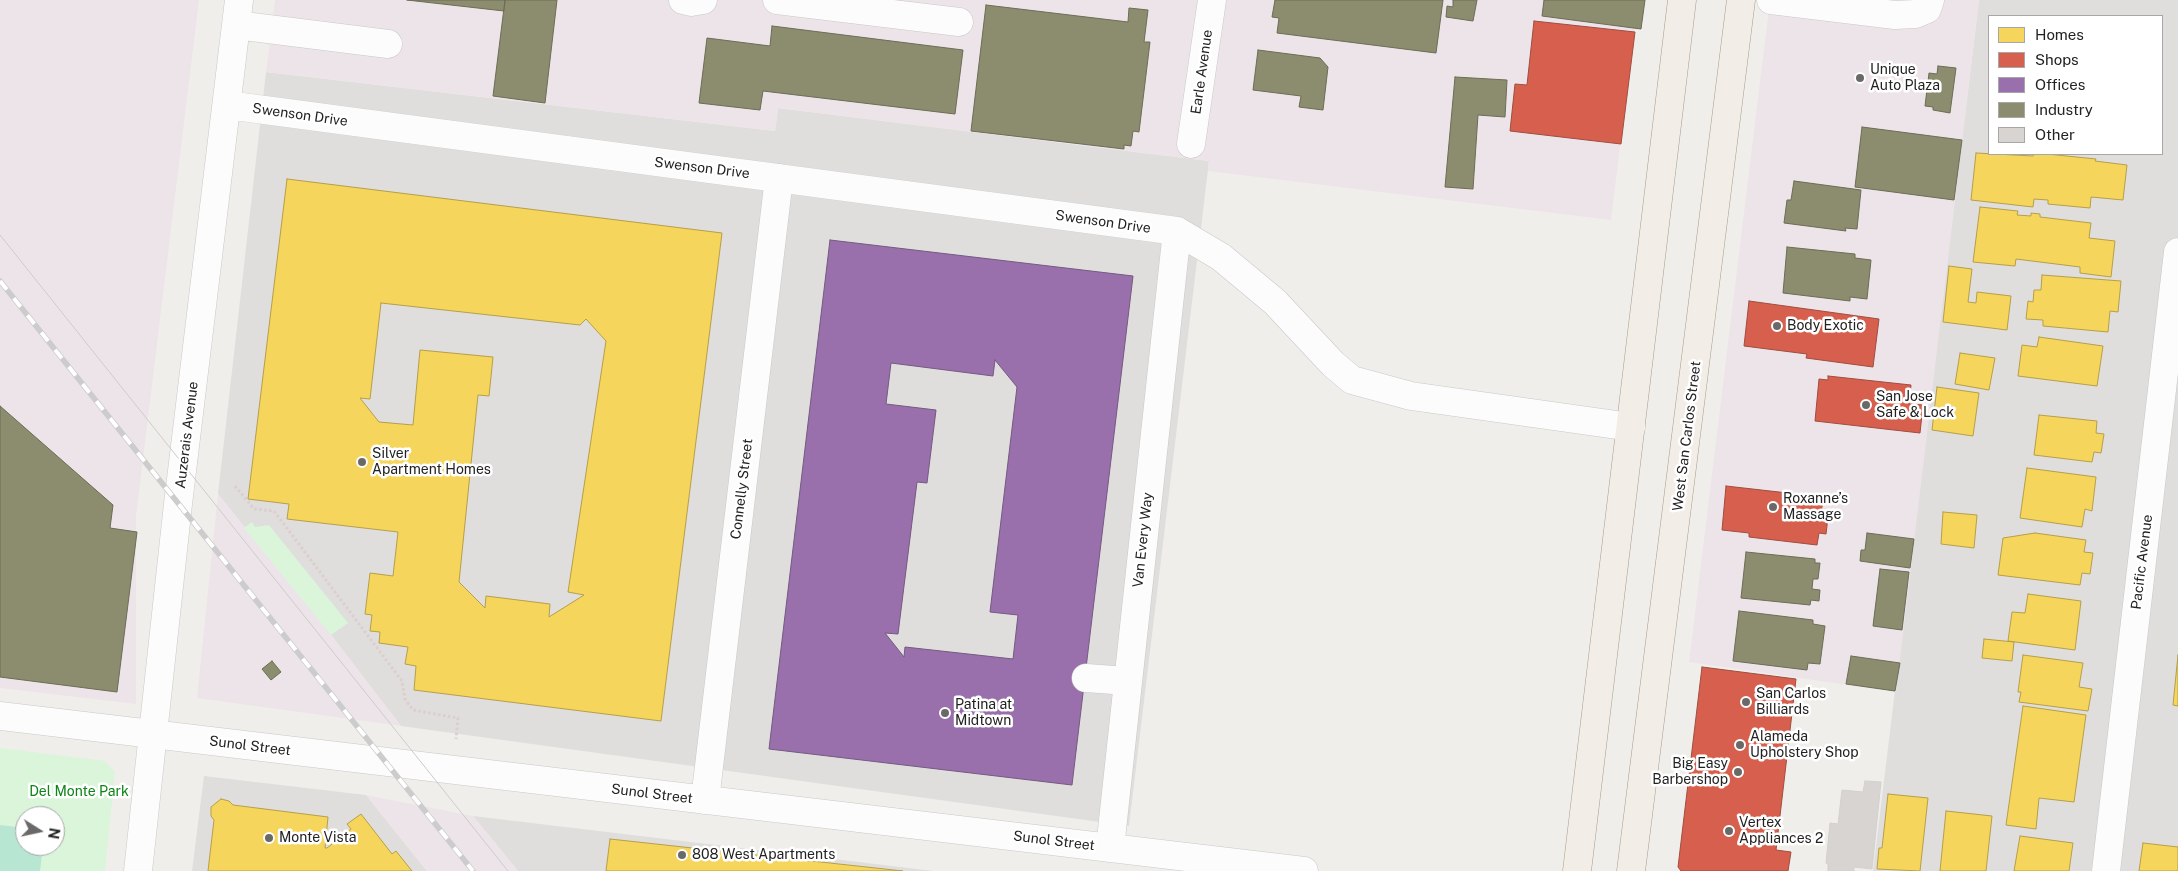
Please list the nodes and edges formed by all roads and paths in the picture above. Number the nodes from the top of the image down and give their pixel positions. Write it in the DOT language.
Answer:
graph roads {
  1 [pos="683,0"];
  2 [pos="703,0"];
  3 [pos="777,0"];
  4 [pos="1212,0"];
  5 [pos="1682,0"];
  6 [pos="1741,0"];
  7 [pos="1771,0"];
  8 [pos="1930,0"];
  9 [pos="238,12"];
  10 [pos="959,22"];
  11 [pos="388,44"];
  12 [pos="227,105"];
  13 [pos="1192,144"];
  14 [pos="779,178"];
  15 [pos="1177,231"];
  16 [pos="2178,252"];
  17 [pos="1632,427"];
  18 [pos="235,486"];
  19 [pos="1086,678"];
  20 [pos="1128,681"];
  21 [pos="0,716"];
  22 [pos="153,734"];
  23 [pos="456,740"];
  24 [pos="706,800"];
  25 [pos="1117,856"];
  26 [pos="138,871"];
  27 [pos="1304,871"];
  28 [pos="1577,871"];
  29 [pos="1631,871"];
  30 [pos="2106,871"];
  1 -- 2 [label="street"];
  3 -- 10 [label="street"];
  4 -- 13 [label="street, Earle Avenue"];
  5 -- 17 [label="main road"];
  6 -- 29 [label="main road, West San Carlos Street"];
  7 -- 8 [label="street"];
  9 -- 11 [label="street"];
  9 -- 12 [label="street, Auzerais Avenue"];
  12 -- 14 [label="street, Swenson Drive"];
  12 -- 22 [label="street, Auzerais Avenue"];
  14 -- 15 [label="street, Swenson Drive"];
  14 -- 24 [label="street, Connelly Street"];
  15 -- 17 [label="street"];
  15 -- 20 [label="street, Van Every Way"];
  16 -- 30 [label="street, Pacific Avenue"];
  17 -- 28 [label="main road"];
  18 -- 23 [label="path"];
  19 -- 20 [label="street"];
  20 -- 25 [label="street, Van Every Way"];
  21 -- 22 [label="street, Sunol Street"];
  22 -- 24 [label="street, Sunol Street"];
  22 -- 26 [label="street, Auzerais Avenue"];
  24 -- 25 [label="street, Sunol Street"];
  25 -- 27 [label="street, Sunol Street"];
}
